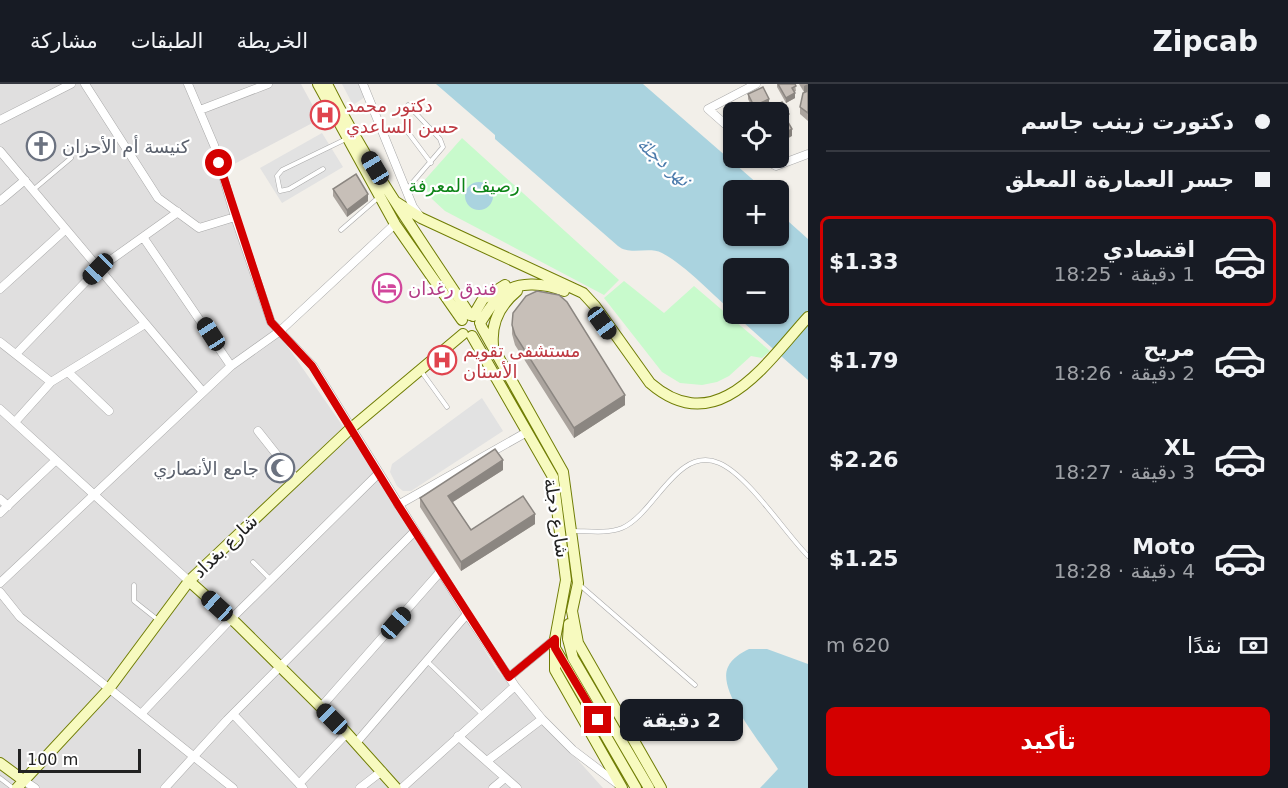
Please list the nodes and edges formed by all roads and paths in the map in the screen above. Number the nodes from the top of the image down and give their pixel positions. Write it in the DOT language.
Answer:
graph roads {
  1 [pos="71,84"];
  2 [pos="85,84"];
  3 [pos="188,84"];
  4 [pos="268,84"];
  5 [pos="318,84"];
  6 [pos="327,84"];
  7 [pos="363,84"];
  8 [pos="756,84"];
  9 [pos="256,86"];
  10 [pos="408,105"];
  11 [pos="200,110"];
  12 [pos="0,120"];
  13 [pos="723,122"];
  14 [pos="407,131"];
  15 [pos="346,139"];
  16 [pos="0,151"];
  17 [pos="808,154"];
  18 [pos="71,158"];
  19 [pos="789,161"];
  20 [pos="431,163"];
  21 [pos="323,169"];
  22 [pos="25,180"];
  23 [pos="407,189"];
  24 [pos="33,190"];
  25 [pos="380,197"];
  26 [pos="0,201"];
  27 [pos="396,202"];
  28 [pos="178,212"];
  29 [pos="235,217"];
  30 [pos="421,218"];
  31 [pos="395,224"];
  32 [pos="65,230"];
  33 [pos="341,230"];
  34 [pos="143,237"];
  35 [pos="98,269"];
  36 [pos="554,283"];
  37 [pos="522,286"];
  38 [pos="0,289"];
  39 [pos="808,317"];
  40 [pos="473,320"];
  41 [pos="808,323"];
  42 [pos="145,324"];
  43 [pos="280,331"];
  44 [pos="468,335"];
  45 [pos="0,342"];
  46 [pos="494,348"];
  47 [pos="16,354"];
  48 [pos="231,366"];
  49 [pos="421,370"];
  50 [pos="68,372"];
  51 [pos="51,382"];
  52 [pos="203,392"];
  53 [pos="447,407"];
  54 [pos="0,409"];
  55 [pos="109,411"];
  56 [pos="15,422"];
  57 [pos="350,429"];
  58 [pos="258,431"];
  59 [pos="527,432"];
  60 [pos="56,460"];
  61 [pos="378,474"];
  62 [pos="296,479"];
  63 [pos="93,494"];
  64 [pos="0,499"];
  65 [pos="398,505"];
  66 [pos="8,506"];
  67 [pos="0,513"];
  68 [pos="415,531"];
  69 [pos="571,531"];
  70 [pos="808,556"];
  71 [pos="253,562"];
  72 [pos="440,572"];
  73 [pos="189,581"];
  74 [pos="271,581"];
  75 [pos="0,583"];
  76 [pos="578,583"];
  77 [pos="134,585"];
  78 [pos="0,592"];
  79 [pos="572,611"];
  80 [pos="467,614"];
  81 [pos="231,619"];
  82 [pos="159,621"];
  83 [pos="555,644"];
  84 [pos="427,660"];
  85 [pos="572,666"];
  86 [pos="279,668"];
  87 [pos="509,677"];
  88 [pos="515,686"];
  89 [pos="695,686"];
  90 [pos="108,690"];
  91 [pos="321,707"];
  92 [pos="141,714"];
  93 [pos="233,714"];
  94 [pos="482,714"];
  95 [pos="542,719"];
  96 [pos="347,733"];
  97 [pos="458,736"];
  98 [pos="356,743"];
  99 [pos="194,755"];
  100 [pos="487,762"];
  101 [pos="0,763"];
  102 [pos="382,771"];
  103 [pos="0,778"];
  104 [pos="505,778"];
  105 [pos="18,785"];
  106 [pos="301,786"];
  107 [pos="231,787"];
  108 [pos="622,787"];
  109 [pos="35,788"];
  110 [pos="165,788"];
  111 [pos="360,788"];
  112 [pos="396,788"];
  113 [pos="402,788"];
  114 [pos="493,788"];
  115 [pos="517,788"];
  116 [pos="636,788"];
  117 [pos="649,788"];
  118 [pos="661,788"];
  1 -- 12 [label="street"];
  2 -- 28 [label="street"];
  3 -- 11 [label="street"];
  4 -- 9 [label="street"];
  5 -- 15 [label="main road, شارع دجلة"];
  6 -- 27 [label="main road, شارع دجلة"];
  7 -- 23 [label="street"];
  8 -- 13 [label="street"];
  9 -- 11 [label="street"];
  10 -- 20 [label="lane"];
  11 -- 29 [label="street"];
  14 -- 20 [label="lane"];
  15 -- 21 [label="lane"];
  15 -- 25 [label="main road, شارع دجلة"];
  16 -- 22 [label="street"];
  17 -- 19 [label="street"];
  18 -- 24 [label="lane"];
  20 -- 23 [label="lane"];
  22 -- 24 [label="street"];
  22 -- 26 [label="street"];
  23 -- 30 [label="street"];
  24 -- 32 [label="street"];
  25 -- 31 [label="main road, شارع دجلة"];
  25 -- 33 [label="lane"];
  27 -- 30 [label="main road"];
  27 -- 40 [label="main road, شارع دجلة"];
  28 -- 29 [label="street"];
  28 -- 34 [label="street"];
  29 -- 43 [label="street"];
  30 -- 36 [label="main road"];
  31 -- 40 [label="main road, شارع دجلة"];
  31 -- 43 [label="street"];
  32 -- 35 [label="street"];
  32 -- 38 [label="street"];
  34 -- 35 [label="street"];
  34 -- 48 [label="street"];
  35 -- 42 [label="street"];
  35 -- 47 [label="street"];
  36 -- 37 [label="main road"];
  36 -- 39 [label="main road"];
  36 -- 40 [label="main road"];
  36 -- 41 [label="main road"];
  37 -- 40 [label="main road"];
  37 -- 46 [label="main road"];
  40 -- 44 [label="main road, شارع بغداد"];
  40 -- 44 [label="main road"];
  40 -- 46 [label="main road, شارع دجلة"];
  42 -- 50 [label="street"];
  42 -- 52 [label="street"];
  43 -- 48 [label="street"];
  43 -- 57 [label="street"];
  44 -- 49 [label="main road, شارع بغداد"];
  44 -- 59 [label="main road, شارع دجلة"];
  45 -- 47 [label="street"];
  46 -- 69 [label="main road, شارع دجلة"];
  47 -- 51 [label="street"];
  48 -- 52 [label="street"];
  49 -- 53 [label="lane"];
  49 -- 57 [label="main road, شارع بغداد"];
  50 -- 51 [label="street"];
  50 -- 55 [label="street"];
  51 -- 56 [label="street"];
  52 -- 63 [label="street"];
  54 -- 56 [label="street"];
  56 -- 60 [label="street"];
  57 -- 61 [label="street"];
  57 -- 62 [label="main road, شارع بغداد"];
  58 -- 62 [label="street"];
  59 -- 65 [label="street"];
  59 -- 83 [label="main road, شارع دجلة"];
  60 -- 63 [label="street"];
  60 -- 66 [label="street"];
  61 -- 65 [label="street"];
  61 -- 74 [label="street"];
  62 -- 73 [label="main road, شارع بغداد"];
  63 -- 73 [label="street"];
  63 -- 75 [label="street"];
  64 -- 66 [label="street"];
  65 -- 68 [label="street"];
  66 -- 67 [label="street"];
  68 -- 72 [label="street"];
  68 -- 86 [label="street"];
  69 -- 70 [label="lane"];
  69 -- 76 [label="main road, شارع دجلة"];
  71 -- 74 [label="lane"];
  72 -- 80 [label="street"];
  72 -- 91 [label="street"];
  73 -- 81 [label="main road"];
  73 -- 82 [label="main road, شارع بغداد"];
  74 -- 81 [label="street"];
  76 -- 79 [label="main road, شارع دجلة"];
  76 -- 89 [label="lane"];
  77 -- 82 [label="lane"];
  78 -- 90 [label="street"];
  79 -- 85 [label="main road, شارع دجلة"];
  79 -- 118 [label="main road, شارع دجلة"];
  80 -- 84 [label="street"];
  80 -- 87 [label="street"];
  81 -- 86 [label="main road"];
  81 -- 92 [label="street"];
  82 -- 90 [label="main road, شارع بغداد"];
  83 -- 85 [label="main road"];
  83 -- 87 [label="street"];
  83 -- 108 [label="main road, شارع دجلة"];
  84 -- 94 [label="lane"];
  84 -- 98 [label="street"];
  85 -- 116 [label="main road"];
  85 -- 117 [label="main road"];
  86 -- 91 [label="main road"];
  86 -- 93 [label="street"];
  87 -- 88 [label="street"];
  88 -- 94 [label="street"];
  88 -- 95 [label="street"];
  90 -- 92 [label="street"];
  90 -- 105 [label="main road, شارع بغداد"];
  91 -- 96 [label="main road"];
  92 -- 99 [label="street"];
  93 -- 99 [label="street"];
  93 -- 106 [label="street"];
  94 -- 97 [label="street"];
  95 -- 100 [label="street"];
  95 -- 108 [label="street"];
  96 -- 98 [label="main road"];
  96 -- 106 [label="street"];
  97 -- 100 [label="street"];
  97 -- 113 [label="street"];
  98 -- 102 [label="main road"];
  99 -- 107 [label="street"];
  99 -- 110 [label="street"];
  100 -- 104 [label="street"];
  101 -- 105 [label="main road"];
  102 -- 111 [label="street"];
  102 -- 112 [label="main road"];
  103 -- 105 [label="lane"];
  104 -- 114 [label="street"];
  104 -- 115 [label="street"];
  105 -- 109 [label="street"];
}
